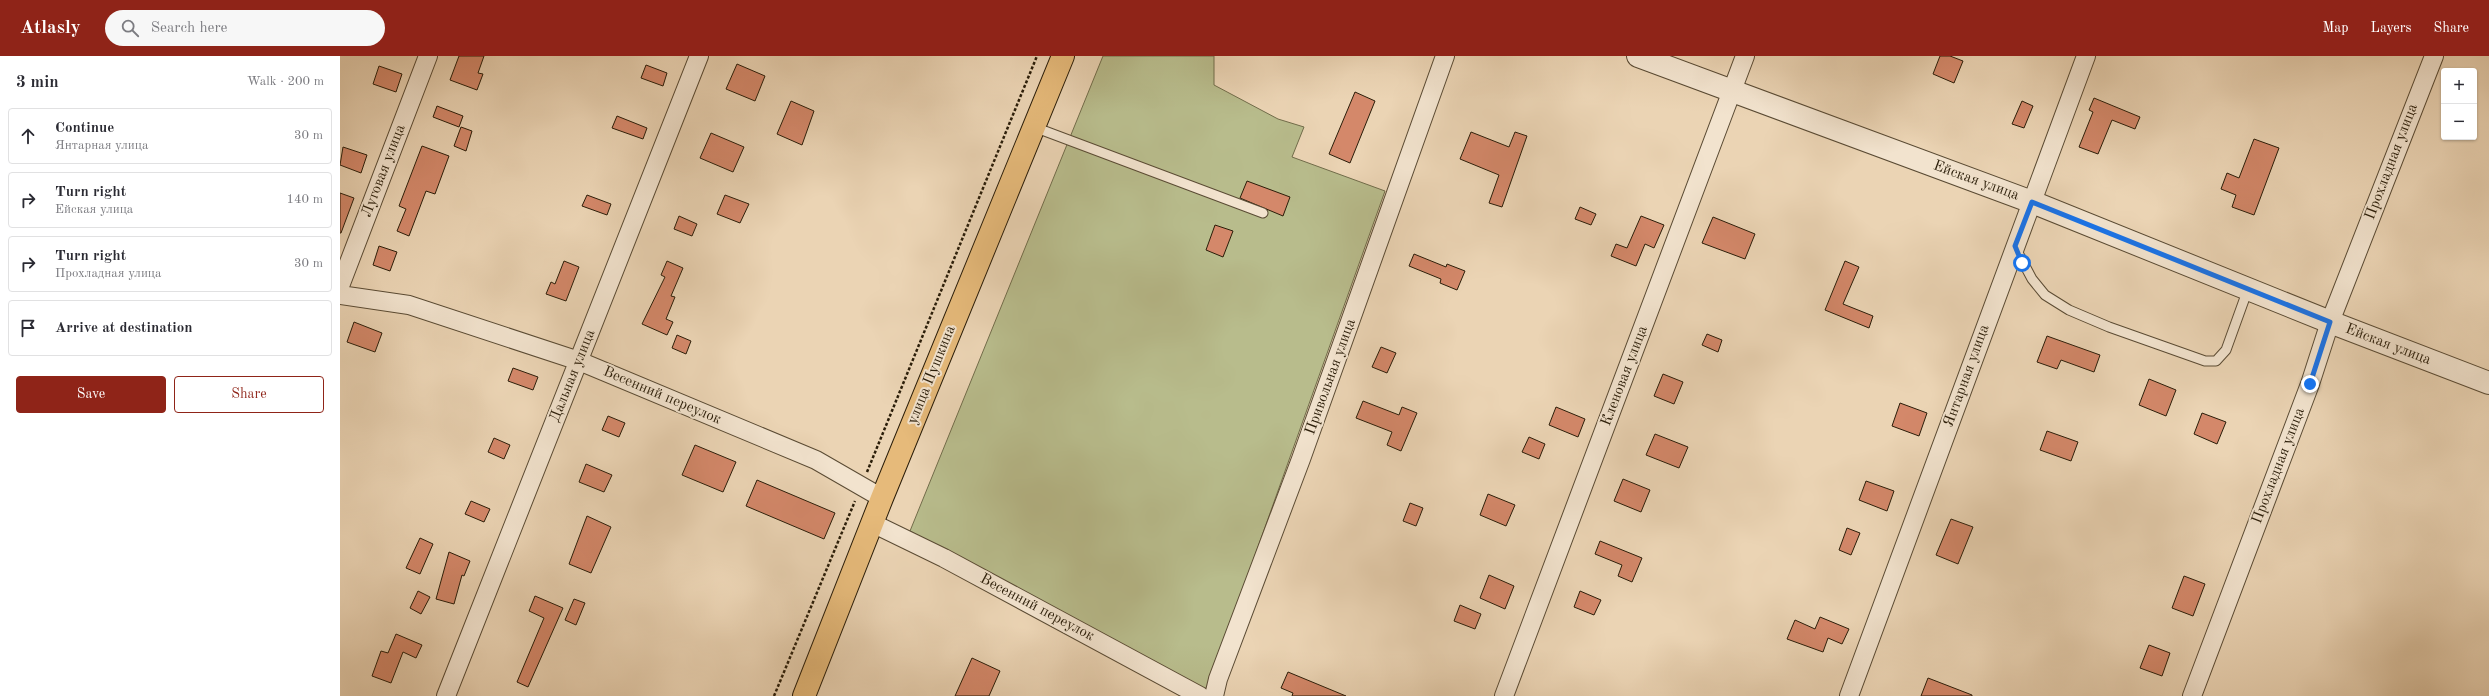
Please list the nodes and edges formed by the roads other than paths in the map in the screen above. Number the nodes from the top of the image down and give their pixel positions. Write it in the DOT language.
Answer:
graph roads {
  1 [pos="428,56"];
  2 [pos="699,56"];
  3 [pos="1063,56"];
  4 [pos="1445,56"];
  5 [pos="1638,56"];
  6 [pos="1745,56"];
  7 [pos="2086,56"];
  8 [pos="2434,56"];
  9 [pos="1732,91"];
  10 [pos="1034,127"];
  11 [pos="2032,202"];
  12 [pos="1263,214"];
  13 [pos="2015,246"];
  14 [pos="340,286"];
  15 [pos="2248,289"];
  16 [pos="340,295"];
  17 [pos="2330,322"];
  18 [pos="579,361"];
  19 [pos="2489,383"];
  20 [pos="882,498"];
  21 [pos="872,523"];
  22 [pos="446,696"];
  23 [pos="804,696"];
  24 [pos="1200,696"];
  25 [pos="1214,696"];
  26 [pos="1504,696"];
  27 [pos="1849,696"];
  28 [pos="2192,696"];
  1 -- 14 [label="street, Луговая улица"];
  2 -- 18 [label="street, Дальная улица"];
  3 -- 10 [label="main road, улица Пушкина"];
  4 -- 25 [label="street, Привольная улица"];
  5 -- 9 [label="street, Ейская улица"];
  6 -- 9 [label="street, Кленовая улица"];
  7 -- 11 [label="street, Янтарная улица"];
  8 -- 17 [label="street, Прохладная улица"];
  9 -- 11 [label="street, Ейская улица"];
  9 -- 26 [label="street, Кленовая улица"];
  10 -- 12 [label="lane"];
  10 -- 20 [label="main road, улица Пушкина"];
  11 -- 13 [label="street, Янтарная улица"];
  11 -- 15 [label="street, Ейская улица"];
  13 -- 15 [label="lane"];
  13 -- 27 [label="street, Янтарная улица"];
  15 -- 17 [label="street, Ейская улица"];
  16 -- 18 [label="street, Весенний переулок"];
  17 -- 19 [label="street, Ейская улица"];
  17 -- 28 [label="street, Прохладная улица"];
  18 -- 20 [label="street, Весенний переулок"];
  18 -- 22 [label="street, Дальная улица"];
  20 -- 21 [label="main road, улица Пушкина"];
  21 -- 23 [label="main road, улица Пушкина"];
  21 -- 24 [label="street, Весенний переулок"];
}
